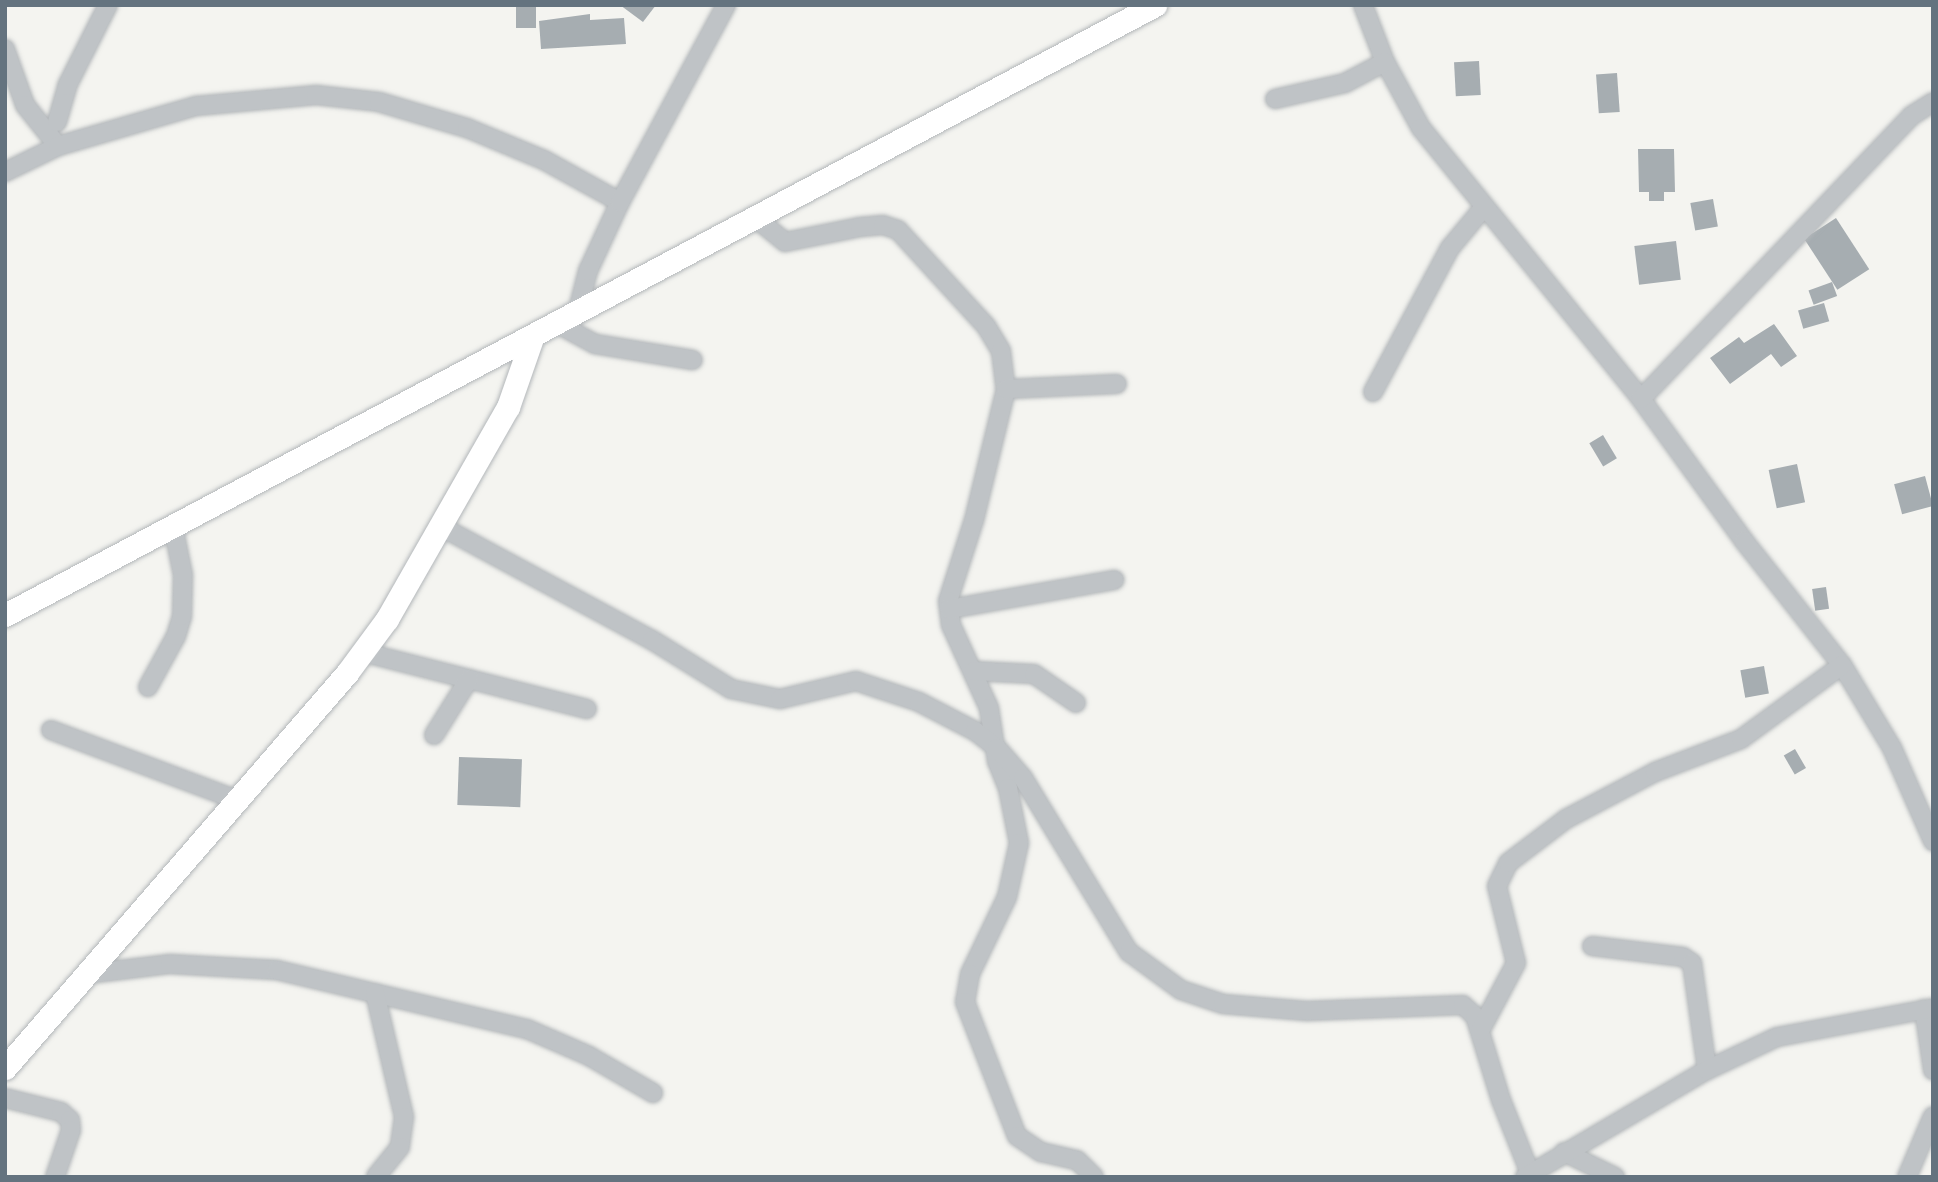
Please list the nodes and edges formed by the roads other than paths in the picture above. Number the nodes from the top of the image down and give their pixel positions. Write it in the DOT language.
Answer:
graph roads {
  1 [pos="108,5"];
  2 [pos="726,5"];
  3 [pos="1155,5"];
  4 [pos="1363,5"];
  5 [pos="5,49"];
  6 [pos="1385,62"];
  7 [pos="1275,99"];
  8 [pos="1933,103"];
  9 [pos="25,105"];
  10 [pos="57,122"];
  11 [pos="102,132"];
  12 [pos="58,146"];
  13 [pos="5,172"];
  14 [pos="620,202"];
  15 [pos="1484,207"];
  16 [pos="752,216"];
  17 [pos="568,319"];
  18 [pos="533,338"];
  19 [pos="693,359"];
  20 [pos="1117,384"];
  21 [pos="1006,389"];
  22 [pos="1373,392"];
  23 [pos="1642,398"];
  24 [pos="173,526"];
  25 [pos="440,526"];
  26 [pos="1114,580"];
  27 [pos="949,609"];
  28 [pos="5,615"];
  29 [pos="362,652"];
  30 [pos="1842,665"];
  31 [pos="974,671"];
  32 [pos="469,679"];
  33 [pos="148,687"];
  34 [pos="1076,703"];
  35 [pos="587,709"];
  36 [pos="51,730"];
  37 [pos="434,735"];
  38 [pos="998,748"];
  39 [pos="237,800"];
  40 [pos="1933,841"];
  41 [pos="1591,946"];
  42 [pos="87,974"];
  43 [pos="375,993"];
  44 [pos="1928,1008"];
  45 [pos="1480,1031"];
  46 [pos="5,1068"];
  47 [pos="1707,1070"];
  48 [pos="1933,1070"];
  49 [pos="653,1094"];
  50 [pos="5,1098"];
  51 [pos="1933,1116"];
  52 [pos="1564,1152"];
  53 [pos="1528,1175"];
  54 [pos="55,1177"];
  55 [pos="376,1177"];
  56 [pos="1094,1177"];
  57 [pos="1615,1177"];
  58 [pos="1907,1177"];
  1 -- 10 [label="street"];
  2 -- 14 [label="street"];
  3 -- 16 [label="main road"];
  4 -- 6 [label="street"];
  5 -- 9 [label="street"];
  6 -- 7 [label="street"];
  6 -- 15 [label="street"];
  8 -- 23 [label="street"];
  9 -- 10 [label="street"];
  9 -- 12 [label="street"];
  10 -- 11 [label="street"];
  11 -- 12 [label="street"];
  11 -- 14 [label="street"];
  12 -- 13 [label="street"];
  14 -- 17 [label="street"];
  15 -- 22 [label="street"];
  15 -- 23 [label="street"];
  16 -- 17 [label="main road"];
  16 -- 21 [label="street"];
  17 -- 18 [label="main road"];
  17 -- 19 [label="street"];
  18 -- 24 [label="main road"];
  18 -- 25 [label="main road"];
  20 -- 21 [label="street"];
  21 -- 27 [label="street"];
  23 -- 30 [label="street"];
  24 -- 28 [label="main road"];
  24 -- 33 [label="street"];
  25 -- 29 [label="main road"];
  25 -- 38 [label="street"];
  26 -- 27 [label="street"];
  27 -- 31 [label="street"];
  29 -- 32 [label="street"];
  29 -- 39 [label="main road"];
  30 -- 40 [label="street"];
  30 -- 45 [label="street"];
  31 -- 34 [label="street"];
  31 -- 38 [label="street"];
  32 -- 35 [label="street"];
  32 -- 37 [label="street"];
  36 -- 39 [label="street"];
  38 -- 45 [label="street"];
  38 -- 56 [label="street"];
  39 -- 42 [label="main road"];
  41 -- 47 [label="street"];
  42 -- 43 [label="street"];
  42 -- 46 [label="main road"];
  43 -- 49 [label="street"];
  43 -- 55 [label="street"];
  44 -- 47 [label="street"];
  44 -- 48 [label="street"];
  45 -- 53 [label="street"];
  47 -- 52 [label="street"];
  50 -- 54 [label="street"];
  51 -- 58 [label="street"];
  52 -- 53 [label="street"];
  52 -- 57 [label="street"];
}
